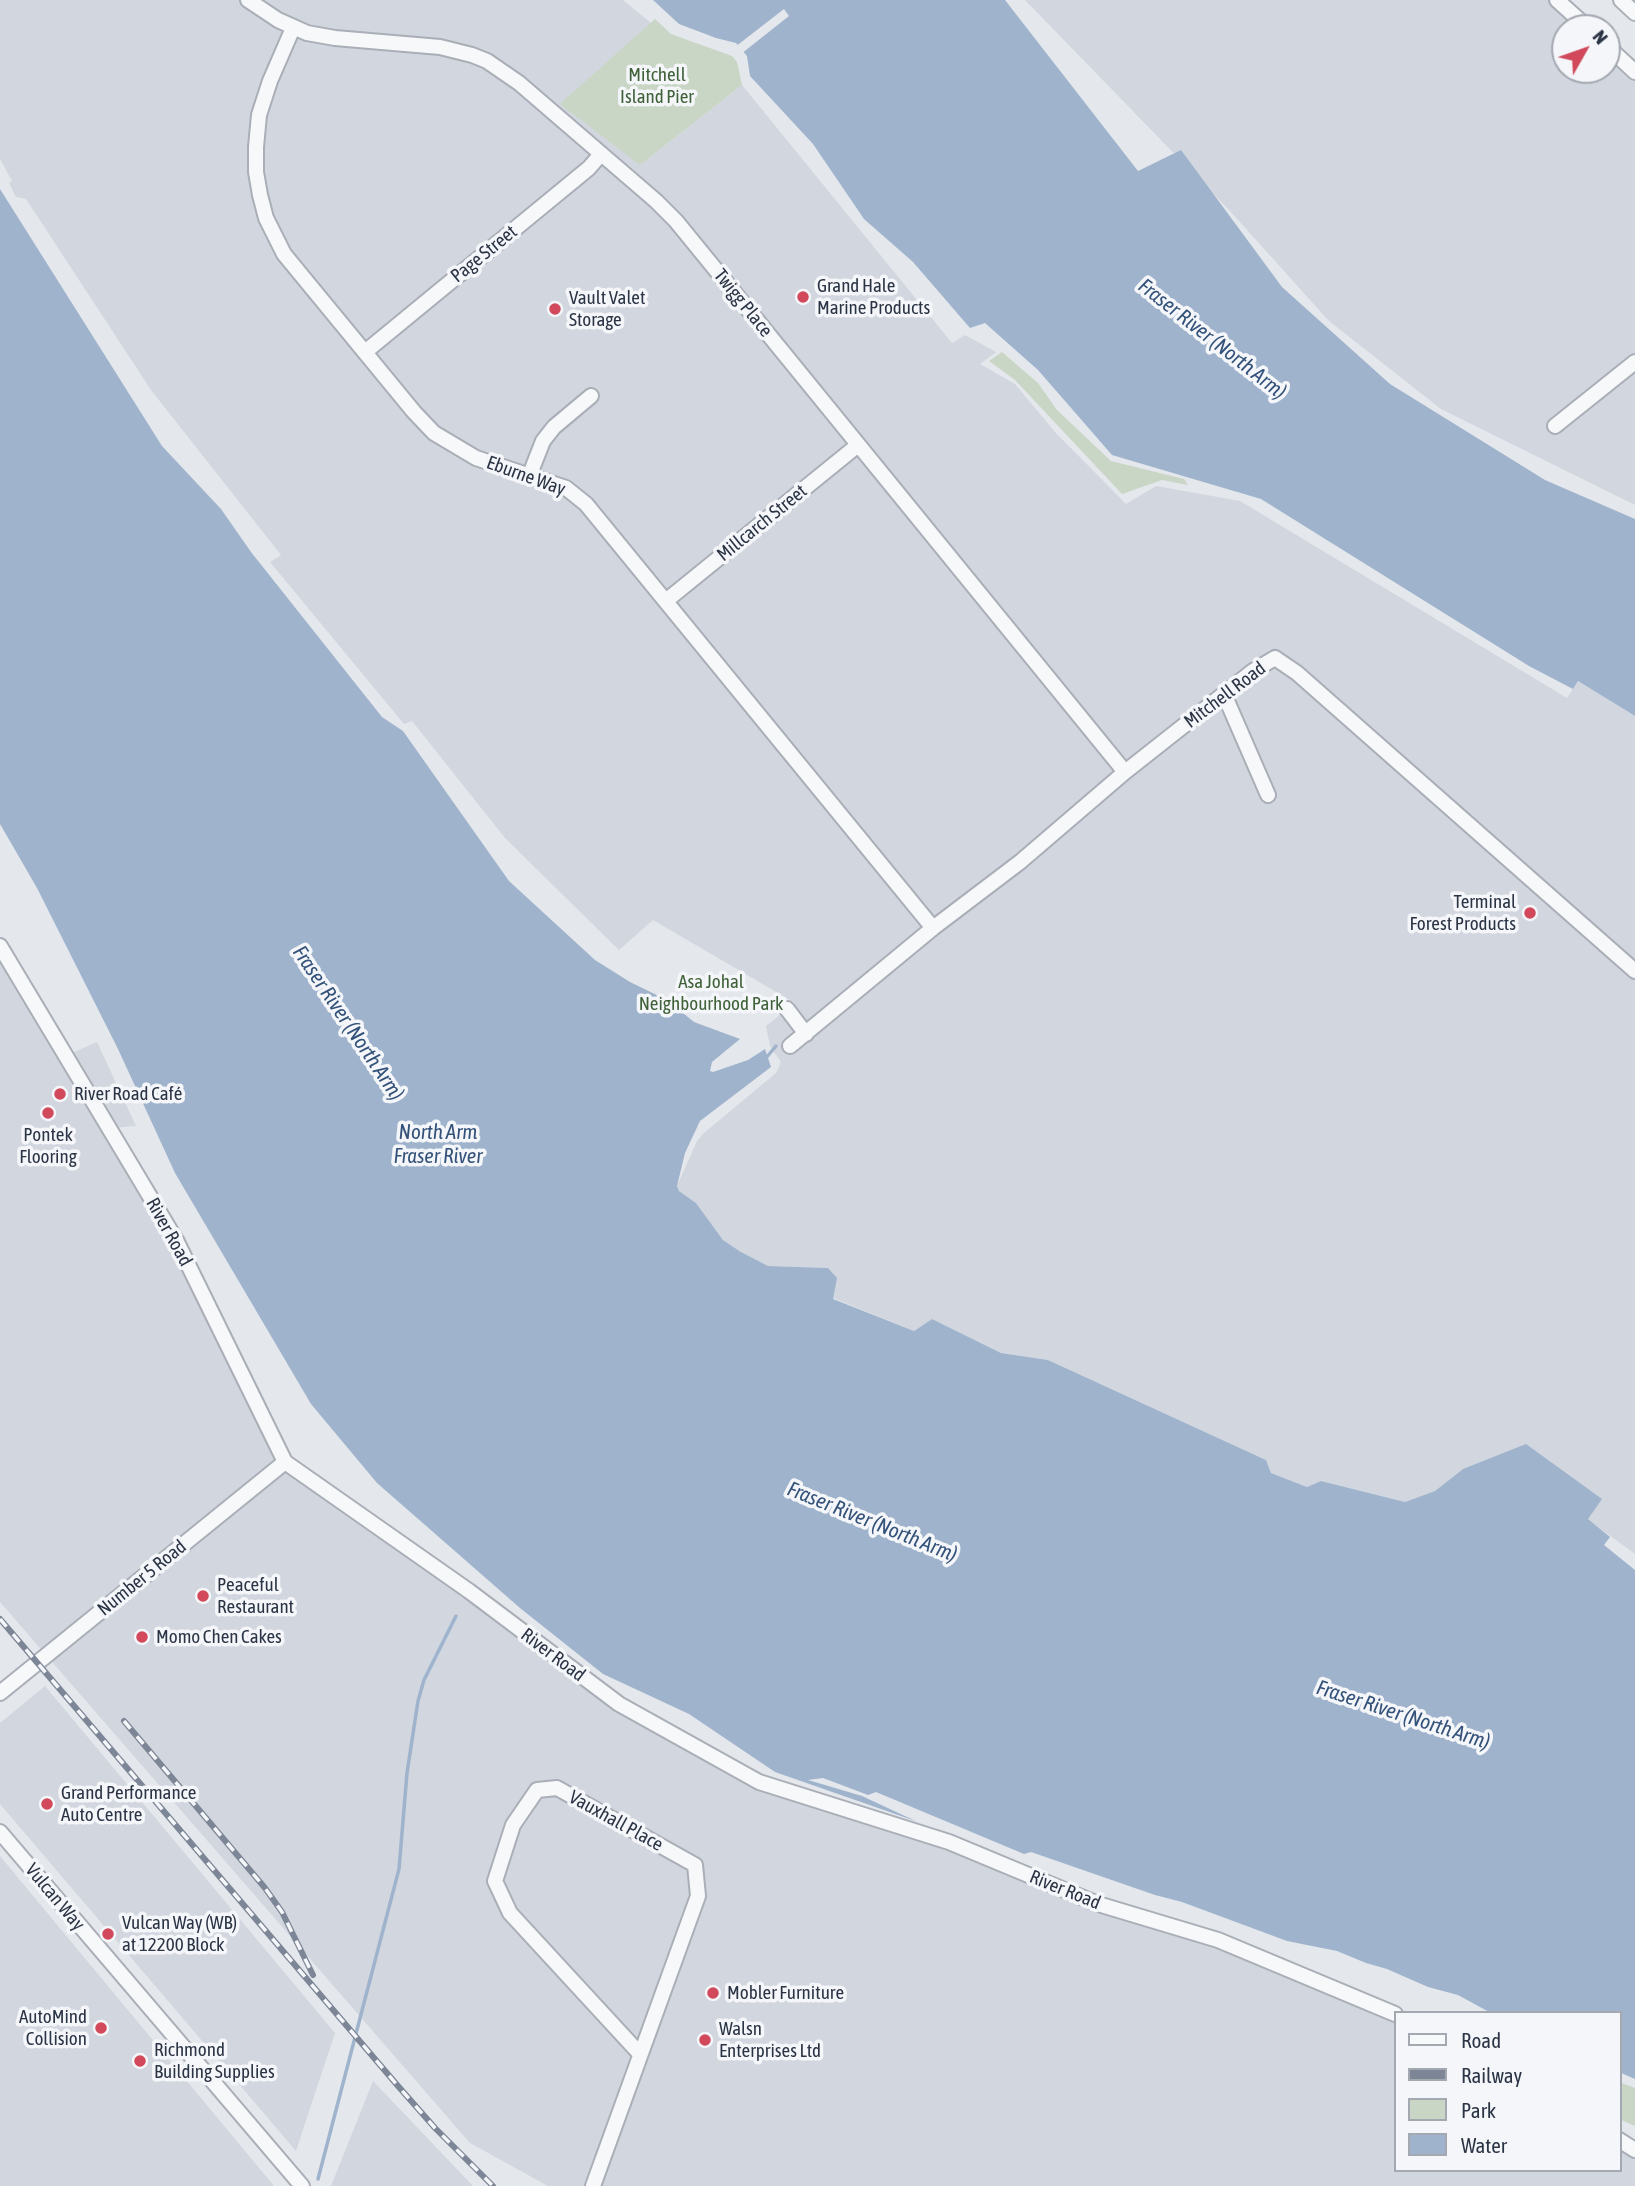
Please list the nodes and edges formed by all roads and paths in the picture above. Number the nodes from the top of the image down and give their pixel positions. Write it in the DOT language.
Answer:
graph roads {
  1 [pos="248,0"];
  2 [pos="1621,0"];
  3 [pos="1635,13"];
  4 [pos="293,28"];
  5 [pos="1621,59"];
  6 [pos="1635,72"];
  7 [pos="601,154"];
  8 [pos="365,352"];
  9 [pos="1635,362"];
  10 [pos="591,396"];
  11 [pos="1555,426"];
  12 [pos="858,445"];
  13 [pos="530,474"];
  14 [pos="667,600"];
  15 [pos="1224,694"];
  16 [pos="1125,772"];
  17 [pos="1268,795"];
  18 [pos="933,928"];
  19 [pos="0,946"];
  20 [pos="1635,971"];
  21 [pos="787,1010"];
  22 [pos="806,1034"];
  23 [pos="790,1046"];
  24 [pos="285,1462"];
  25 [pos="0,1693"];
  26 [pos="0,1832"];
  27 [pos="1394,2014"];
  28 [pos="640,2053"];
  29 [pos="302,2186"];
  30 [pos="593,2186"];
  1 -- 4 [label="street, Twigg Place"];
  2 -- 3 [label="street"];
  4 -- 7 [label="street, Twigg Place"];
  4 -- 8 [label="street, Eburne Way"];
  5 -- 6 [label="street"];
  7 -- 8 [label="street, Page Street"];
  7 -- 12 [label="street, Twigg Place"];
  8 -- 13 [label="street, Eburne Way"];
  9 -- 11 [label="street"];
  10 -- 13 [label="street"];
  12 -- 14 [label="street, Millcarch Street"];
  12 -- 16 [label="street, Twigg Place"];
  13 -- 14 [label="street, Eburne Way"];
  14 -- 18 [label="street, Eburne Way"];
  15 -- 16 [label="street, Mitchell Road"];
  15 -- 17 [label="street"];
  15 -- 20 [label="street, Mitchell Road"];
  16 -- 18 [label="street, Mitchell Road"];
  18 -- 22 [label="street, Mitchell Road"];
  19 -- 24 [label="street, River Road"];
  21 -- 22 [label="street"];
  22 -- 23 [label="street, Mitchell Road"];
  24 -- 25 [label="street, Number 5 Road"];
  24 -- 27 [label="street, River Road"];
  26 -- 29 [label="street, Vulcan Way"];
  28 -- 28 [label="street, Vauxhall Place"];
  28 -- 30 [label="street, Vauxhall Place"];
}
